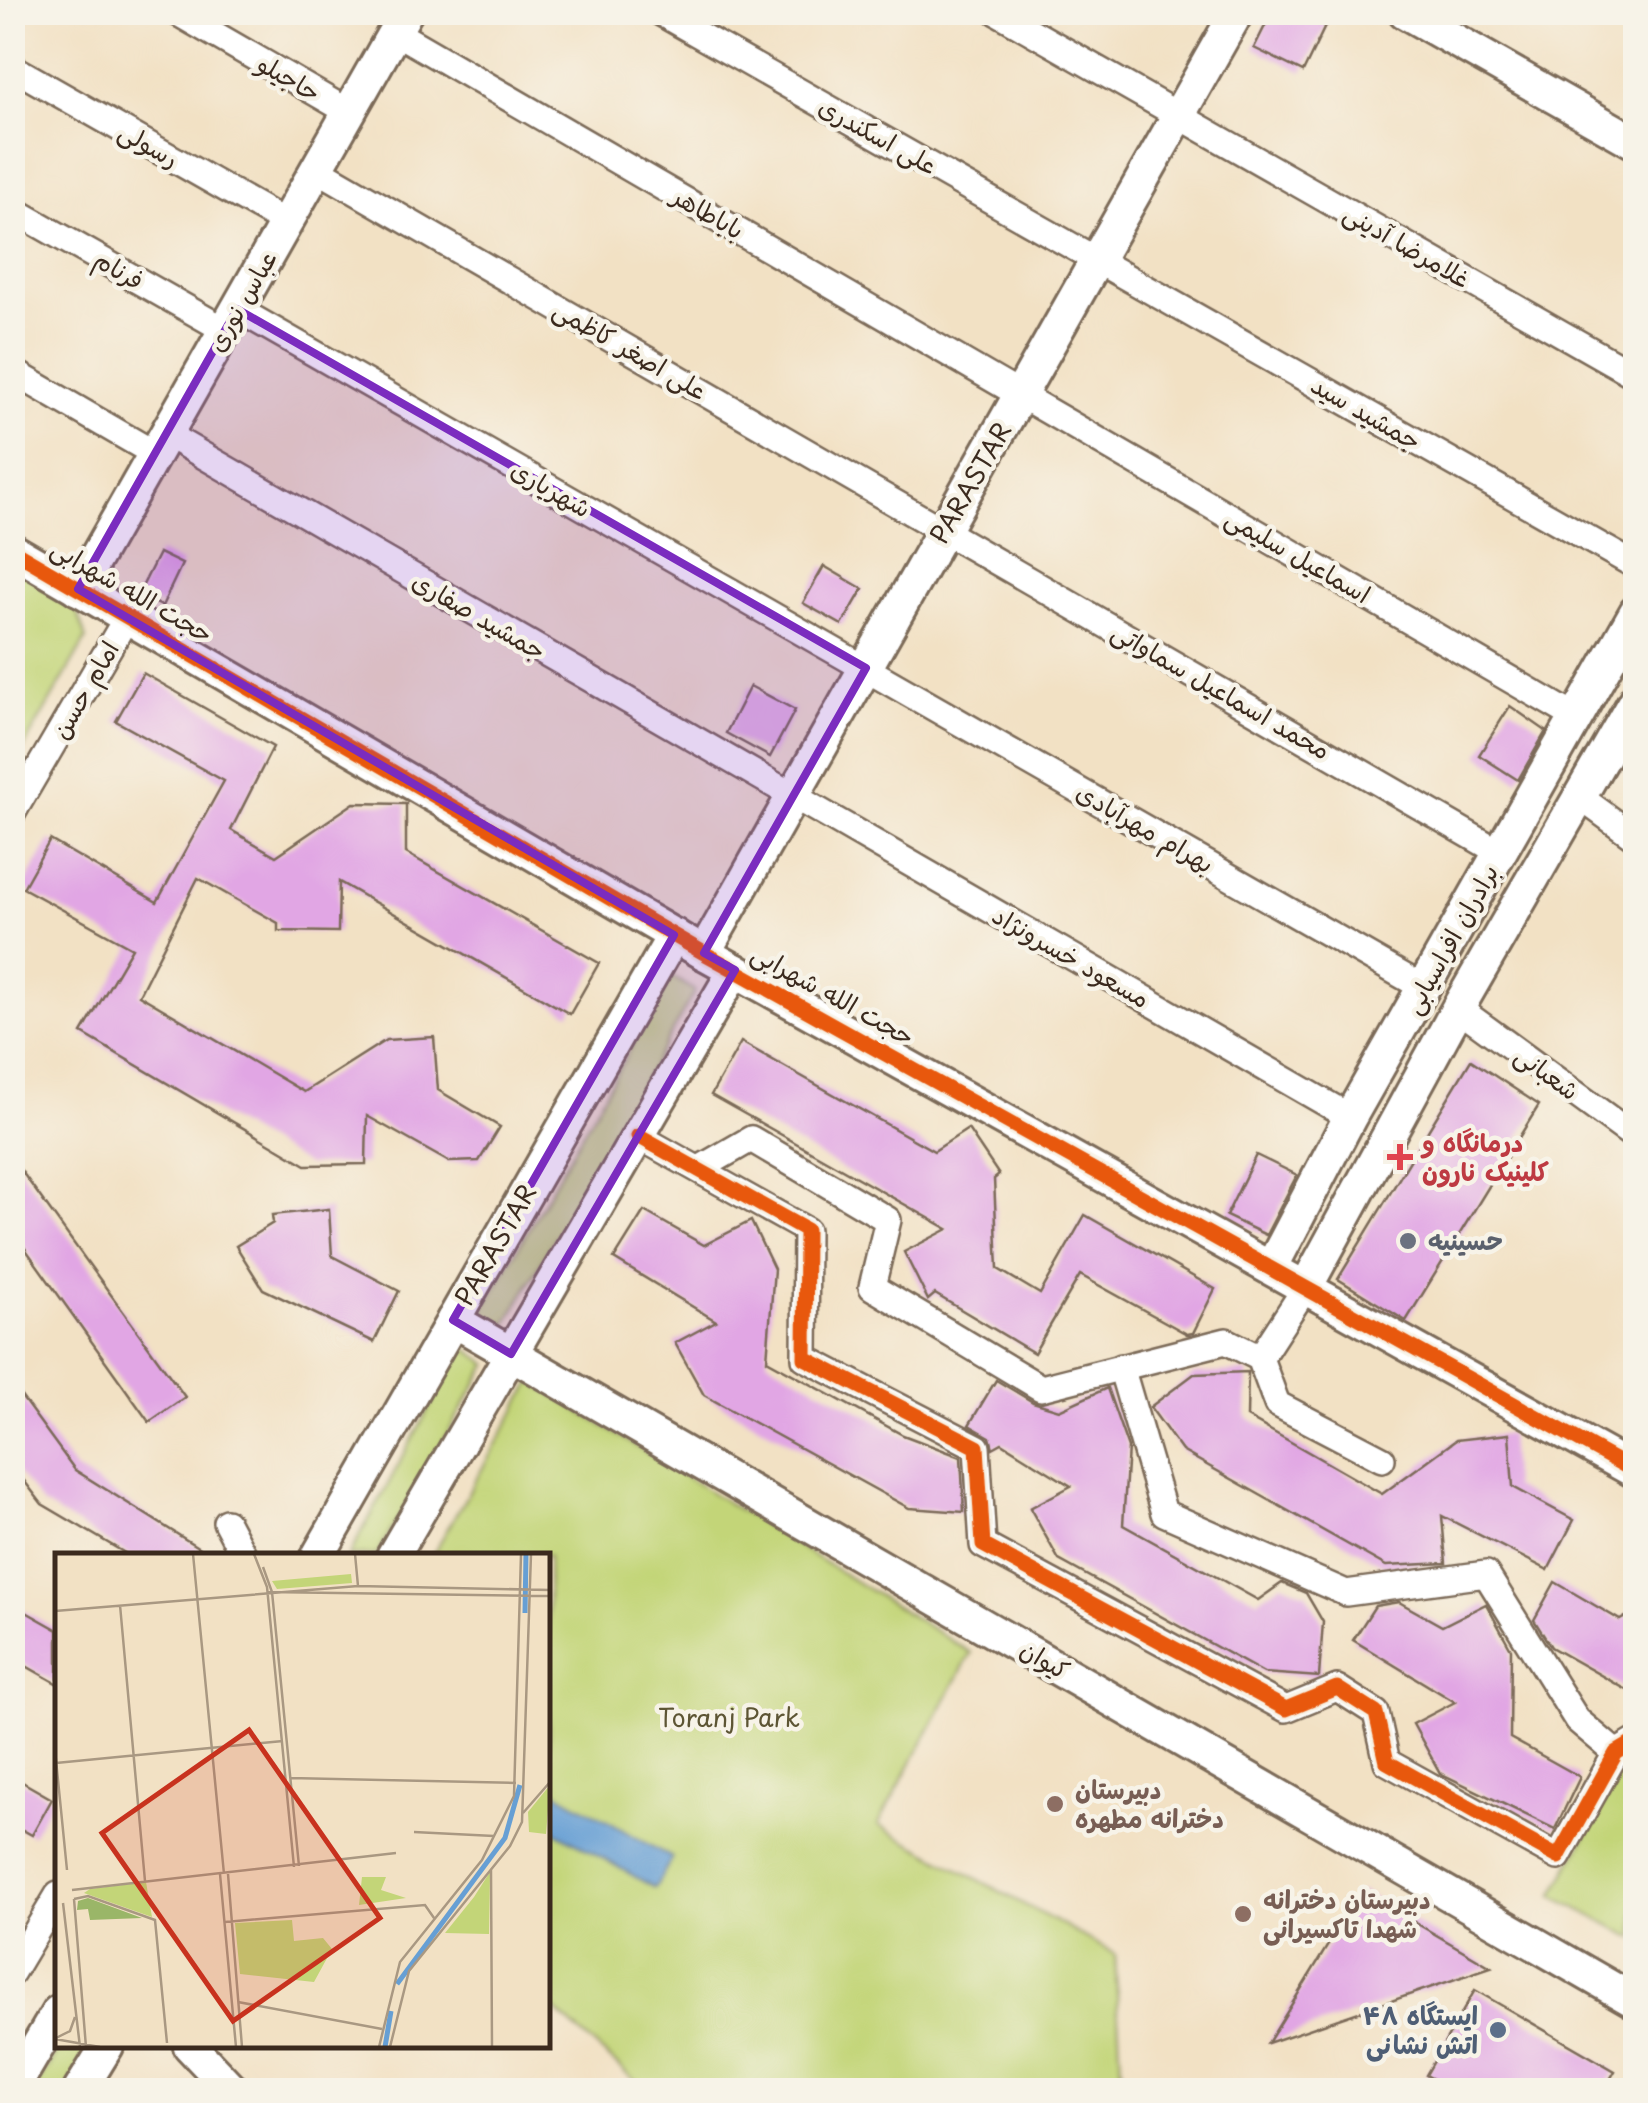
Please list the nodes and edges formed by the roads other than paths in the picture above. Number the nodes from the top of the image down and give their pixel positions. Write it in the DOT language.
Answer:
graph roads {
  1 [pos="176,12"];
  2 [pos="658,12"];
  3 [pos="997,12"];
  4 [pos="1237,12"];
  5 [pos="1405,12"];
  6 [pos="401,22"];
  7 [pos="12,68"];
  8 [pos="349,112"];
  9 [pos="1178,116"];
  10 [pos="1636,143"];
  11 [pos="317,169"];
  12 [pos="12,210"];
  13 [pos="286,224"];
  14 [pos="1097,260"];
  15 [pos="231,320"];
  16 [pos="12,371"];
  17 [pos="1636,376"];
  18 [pos="1020,395"];
  19 [pos="160,444"];
  20 [pos="944,530"];
  21 [pos="12,550"];
  22 [pos="1636,566"];
  23 [pos="78,589"];
  24 [pos="1636,612"];
  25 [pos="127,616"];
  26 [pos="866,668"];
  27 [pos="1636,698"];
  28 [pos="1575,717"];
  29 [pos="1580,797"];
  30 [pos="792,798"];
  31 [pos="12,814"];
  32 [pos="1636,838"];
  33 [pos="1499,852"];
  34 [pos="674,935"];
  35 [pos="704,953"];
  36 [pos="735,970"];
  37 [pos="1424,988"];
  38 [pos="1458,1008"];
  39 [pos="1350,1118"];
  40 [pos="638,1136"];
  41 [pos="1636,1138"];
  42 [pos="699,1170"];
  43 [pos="1271,1268"];
  44 [pos="1306,1287"];
  45 [pos="453,1320"];
  46 [pos="511,1354"];
  47 [pos="1260,1358"];
  48 [pos="1121,1367"];
  49 [pos="1382,1460"];
  50 [pos="1636,1472"];
  51 [pos="226,1522"];
  52 [pos="242,1553"];
  53 [pos="320,1553"];
  54 [pos="395,1553"];
  55 [pos="1626,1747"];
  56 [pos="55,1900"];
  57 [pos="12,1972"];
  58 [pos="1636,2002"];
  59 [pos="55,2017"];
  60 [pos="106,2048"];
  61 [pos="192,2048"];
  62 [pos="12,2090"];
  63 [pos="80,2090"];
  64 [pos="232,2090"];
  1 -- 8 [label="street, حاجیلو"];
  2 -- 14 [label="street, علی اسکندری"];
  3 -- 9 [label="street, غلامرضا آدینی"];
  4 -- 9 [label="street, PARASTAR"];
  5 -- 10 [label="street"];
  6 -- 8 [label="street, عباس نوری"];
  6 -- 18 [label="street, باباطاهر"];
  7 -- 13 [label="street, رسولى"];
  8 -- 11 [label="street, عباس نوری"];
  9 -- 14 [label="street, PARASTAR"];
  9 -- 17 [label="street, غلامرضا آدینی"];
  11 -- 13 [label="street, عباس نوری"];
  11 -- 20 [label="street, علی اصغر کاظمی"];
  12 -- 15 [label="street, فرنام"];
  13 -- 15 [label="street, عباس نوری"];
  14 -- 18 [label="street, PARASTAR"];
  14 -- 22 [label="street, جمشید سید"];
  15 -- 19 [label="street, عباس نوری"];
  15 -- 26 [label="street, شهریاری"];
  16 -- 19 [label="street, جمشید صفاری"];
  18 -- 20 [label="street, PARASTAR"];
  18 -- 28 [label="street, اسماعیل سلیمی"];
  19 -- 23 [label="street, عباس نوری"];
  19 -- 30 [label="street, جمشید صفاری"];
  20 -- 26 [label="street, PARASTAR"];
  20 -- 33 [label="street, محمد اسماعیل سماواتی"];
  21 -- 23 [label="street, حجت الله شهرابی"];
  23 -- 25 [label="street, حجت الله شهرابی"];
  24 -- 28 [label="street, برادران افراسیابی"];
  25 -- 31 [label="street, امام حسن"];
  25 -- 34 [label="street, حجت الله شهرابی"];
  26 -- 30 [label="street, PARASTAR"];
  26 -- 37 [label="street, بهرام مهرآبادی"];
  27 -- 29 [label="street, برادران افراسیابی"];
  28 -- 33 [label="street, برادران افراسیابی"];
  29 -- 32 [label="street"];
  29 -- 38 [label="street, برادران افراسیابی"];
  30 -- 35 [label="street, PARASTAR"];
  30 -- 39 [label="street, مسعود خسرونژاد"];
  33 -- 37 [label="street, برادران افراسیابی"];
  34 -- 35 [label="street, حجت الله شهرابی"];
  34 -- 45 [label="street, PARASTAR"];
  35 -- 36 [label="street, حجت الله شهرابی"];
  36 -- 40 [label="street"];
  36 -- 43 [label="street, حجت الله شهرابی"];
  37 -- 39 [label="street, برادران افراسیابی"];
  38 -- 41 [label="street, شعبانی"];
  38 -- 44 [label="street, برادران افراسیابی"];
  39 -- 43 [label="street, برادران افراسیابی"];
  40 -- 42 [label="street"];
  40 -- 46 [label="street"];
  42 -- 48 [label="street"];
  42 -- 55 [label="street"];
  43 -- 44 [label="street, حجت الله شهرابی"];
  44 -- 47 [label="street"];
  44 -- 50 [label="street, حجت الله شهرابی"];
  45 -- 46 [label="street, کیوان"];
  45 -- 53 [label="street, PARASTAR"];
  46 -- 54 [label="street"];
  46 -- 58 [label="street, کیوان"];
  47 -- 48 [label="street"];
  47 -- 49 [label="street"];
  48 -- 55 [label="street"];
  51 -- 52 [label="street"];
  56 -- 57 [label="street"];
  59 -- 62 [label="street"];
  60 -- 63 [label="street"];
  61 -- 64 [label="street"];
}
